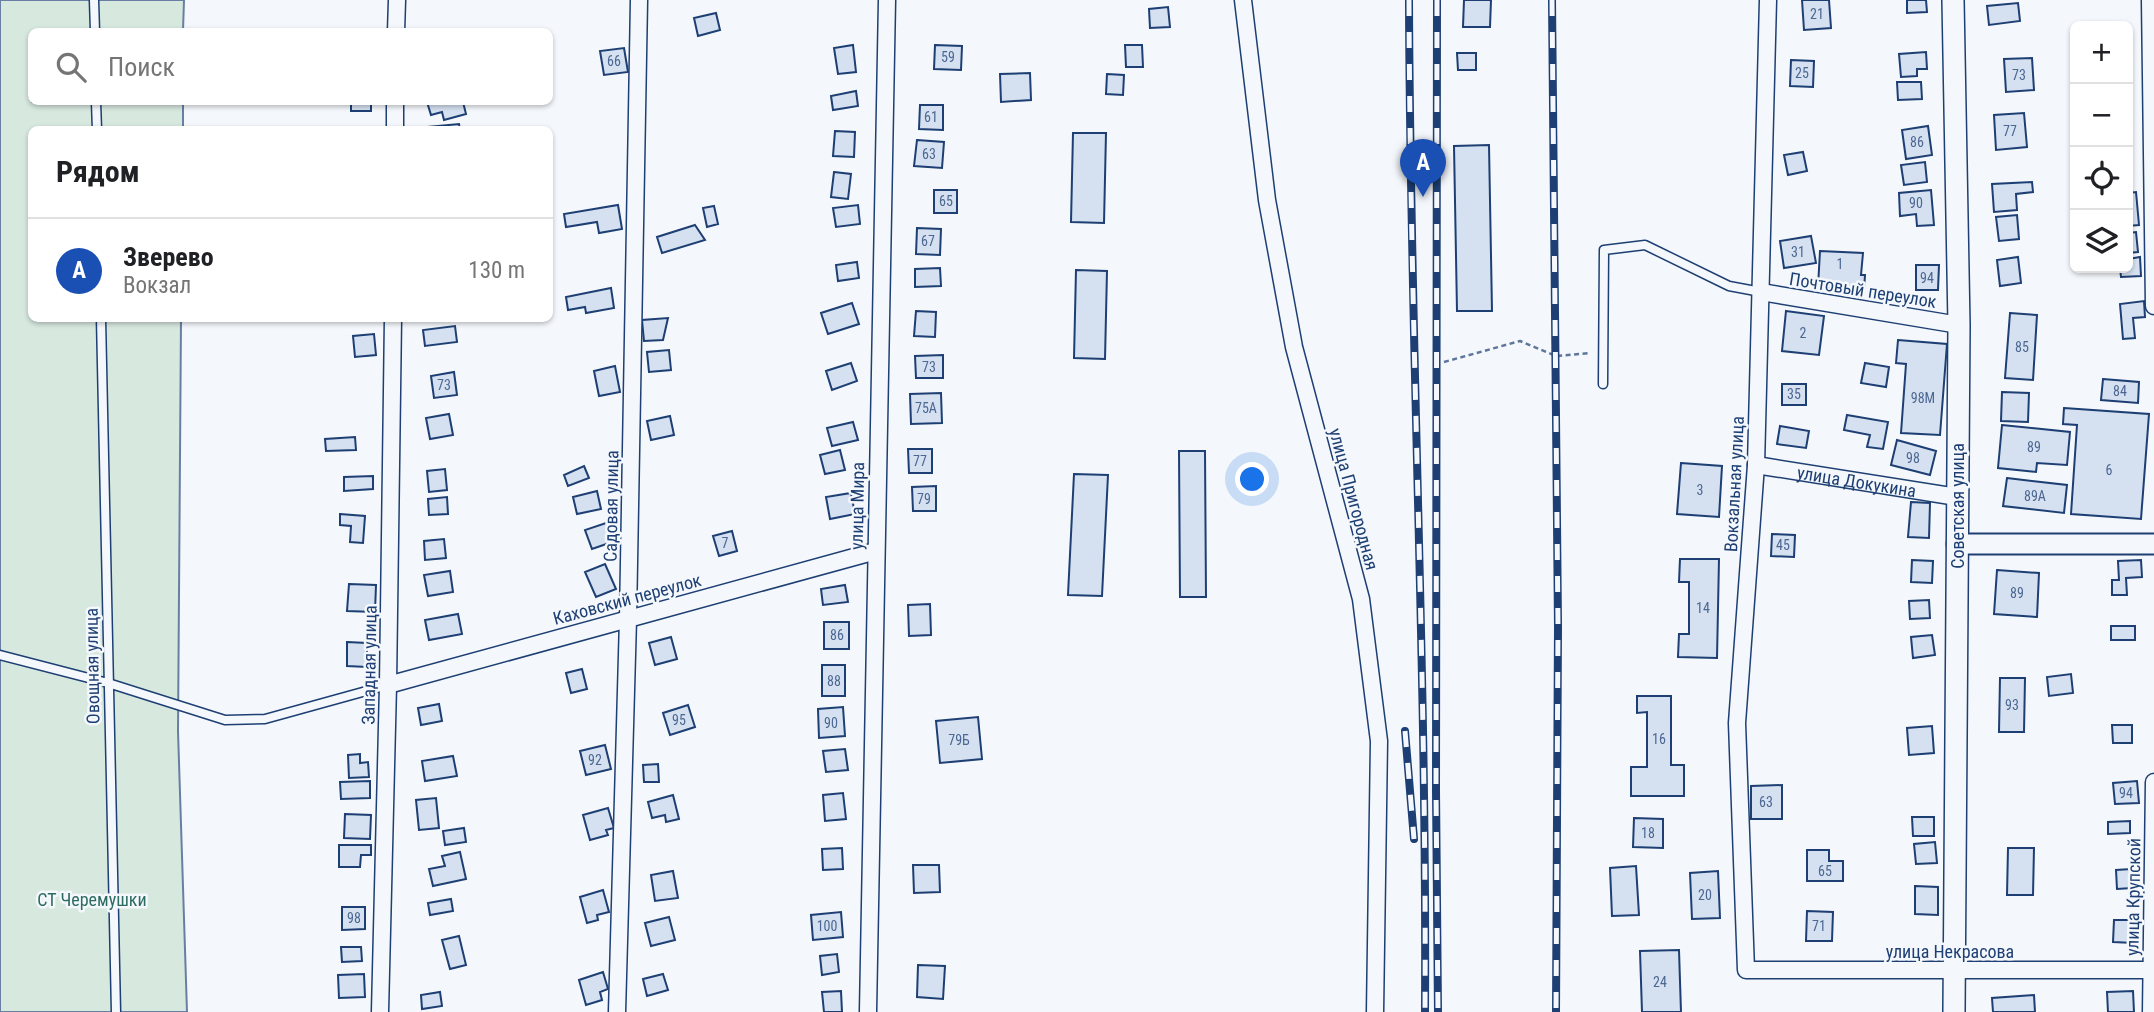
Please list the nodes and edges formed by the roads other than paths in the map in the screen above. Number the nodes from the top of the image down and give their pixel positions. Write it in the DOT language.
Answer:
graph roads {
  1 [pos="94,0"];
  2 [pos="397,0"];
  3 [pos="639,0"];
  4 [pos="887,0"];
  5 [pos="1243,0"];
  6 [pos="1768,0"];
  7 [pos="1953,0"];
  8 [pos="2150,0"];
  9 [pos="95,28"];
  10 [pos="396,28"];
  11 [pos="96,105"];
  12 [pos="396,105"];
  13 [pos="2153,124"];
  14 [pos="97,126"];
  15 [pos="395,126"];
  16 [pos="1761,292"];
  17 [pos="2154,306"];
  18 [pos="101,322"];
  19 [pos="393,322"];
  20 [pos="1959,325"];
  21 [pos="1603,384"];
  22 [pos="1756,465"];
  23 [pos="1958,497"];
  24 [pos="1957,544"];
  25 [pos="2154,544"];
  26 [pos="876,551"];
  27 [pos="628,618"];
  28 [pos="0,655"];
  29 [pos="108,683"];
  30 [pos="388,685"];
  31 [pos="2154,782"];
  32 [pos="1746,970"];
  33 [pos="2153,970"];
  34 [pos="1954,971"];
  35 [pos="116,1012"];
  36 [pos="380,1012"];
  37 [pos="617,1012"];
  38 [pos="868,1012"];
  39 [pos="1375,1012"];
  40 [pos="1954,1012"];
  41 [pos="2151,1012"];
  1 -- 9 [label="lane"];
  2 -- 10 [label="street"];
  3 -- 27 [label="street, Садовая улица"];
  4 -- 26 [label="street, улица Мира"];
  5 -- 39 [label="street, улица Пригородная"];
  6 -- 16 [label="street, Вокзальная улица"];
  7 -- 20 [label="main road, Советская улица"];
  8 -- 13 [label="street"];
  11 -- 14 [label="lane"];
  12 -- 15 [label="street"];
  13 -- 17 [label="street"];
  16 -- 20 [label="street, Почтовый переулок"];
  16 -- 21 [label="lane"];
  16 -- 22 [label="street, Вокзальная улица"];
  18 -- 29 [label="lane, Овощная улица"];
  19 -- 30 [label="street, Западная улица"];
  20 -- 23 [label="main road, Советская улица"];
  22 -- 23 [label="street, улица Докукина"];
  22 -- 32 [label="street, Вокзальная улица"];
  23 -- 24 [label="main road, Советская улица"];
  24 -- 25 [label="street"];
  24 -- 34 [label="main road, Советская улица"];
  26 -- 27 [label="street, Каховский переулок"];
  26 -- 38 [label="street, улица Мира"];
  27 -- 30 [label="street, Каховский переулок"];
  27 -- 37 [label="street, Садовая улица"];
  28 -- 29 [label="lane"];
  29 -- 30 [label="lane"];
  29 -- 35 [label="lane, Овощная улица"];
  30 -- 36 [label="street, Западная улица"];
  31 -- 33 [label="street, улица Крупской"];
  32 -- 34 [label="street, улица Некрасова"];
  33 -- 34 [label="street, улица Некрасова"];
  33 -- 41 [label="street, улица Крупской"];
  34 -- 40 [label="main road, Советская улица"];
}
